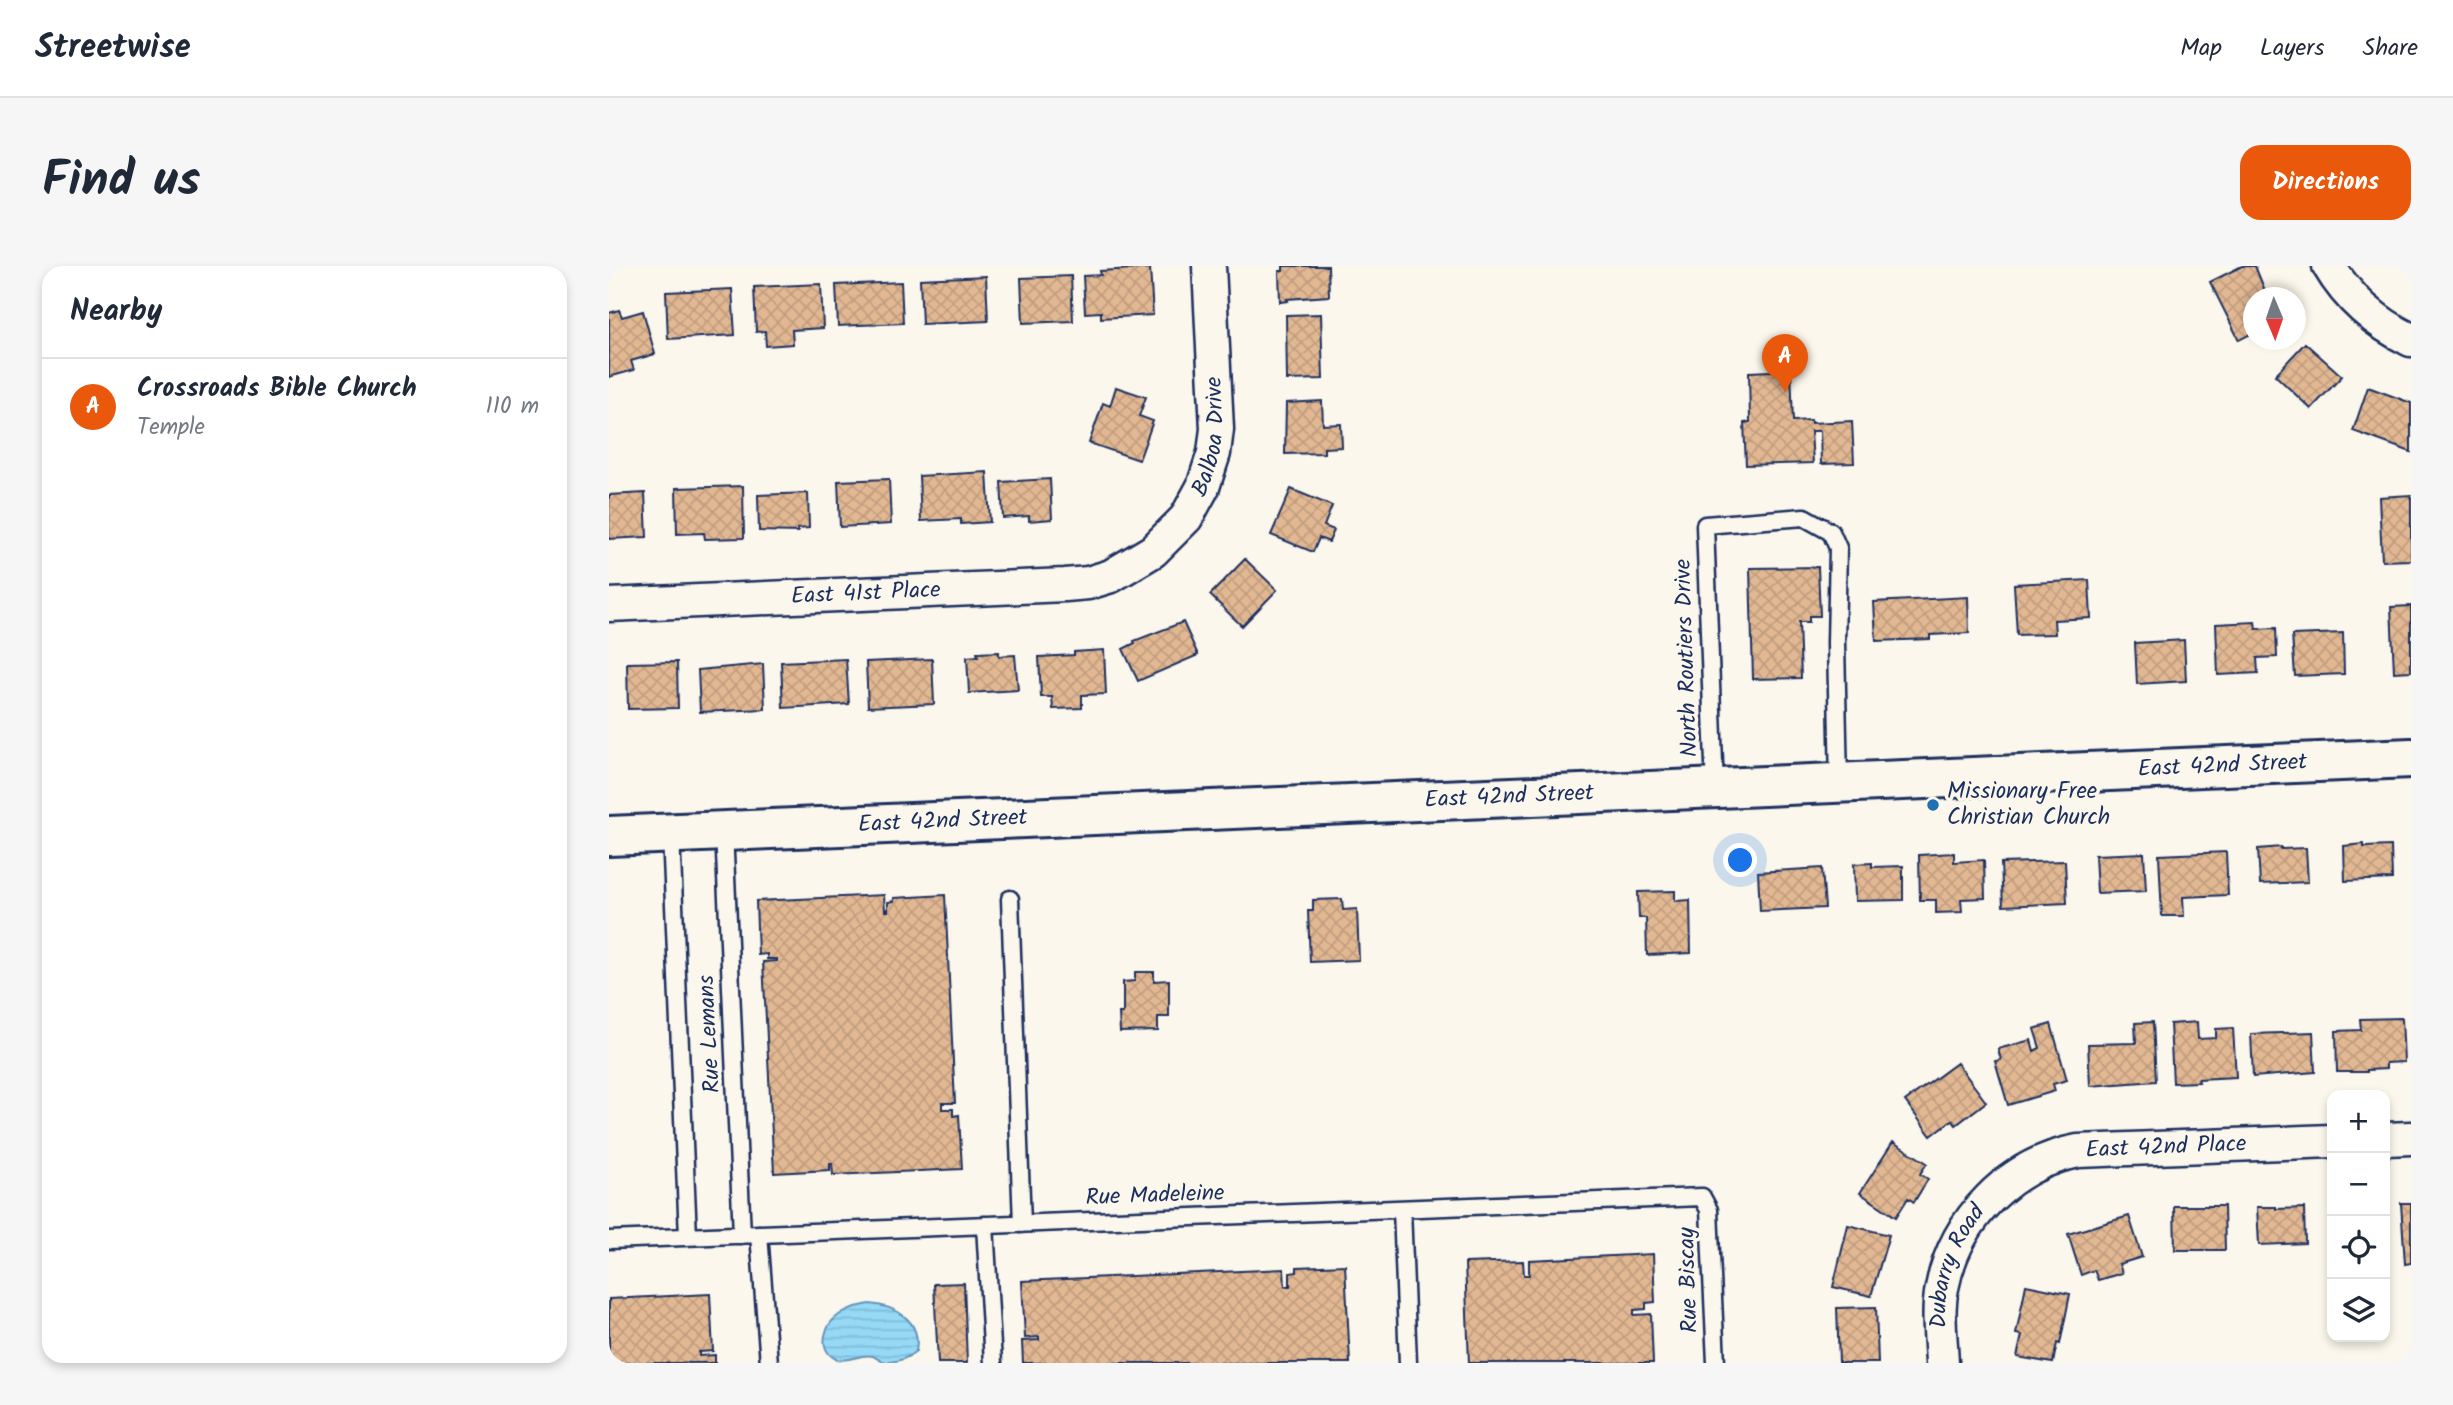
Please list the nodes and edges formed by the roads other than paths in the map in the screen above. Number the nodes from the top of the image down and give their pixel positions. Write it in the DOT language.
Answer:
graph roads {
  1 [pos="1209,266"];
  2 [pos="2329,266"];
  3 [pos="2411,340"];
  4 [pos="1122,571"];
  5 [pos="609,606"];
  6 [pos="2411,758"];
  7 [pos="1839,784"];
  8 [pos="1715,789"];
  9 [pos="724,831"];
  10 [pos="671,834"];
  11 [pos="609,836"];
  12 [pos="1010,899"];
  13 [pos="2411,1138"];
  14 [pos="2390,1139"];
  15 [pos="2327,1141"];
  16 [pos="2005,1184"];
  17 [pos="1702,1198"];
  18 [pos="1402,1209"];
  19 [pos="1022,1224"];
  20 [pos="985,1225"];
  21 [pos="759,1234"];
  22 [pos="742,1235"];
  23 [pos="688,1237"];
  24 [pos="609,1240"];
  25 [pos="769,1363"];
  26 [pos="993,1363"];
  27 [pos="1408,1363"];
  28 [pos="1716,1363"];
  29 [pos="1942,1363"];
  1 -- 4 [label="street, Balboa Drive"];
  2 -- 3 [label="street"];
  4 -- 5 [label="street, East 41st Place"];
  6 -- 7 [label="street, East 42nd Street"];
  7 -- 8 [label="street, East 42nd Street"];
  7 -- 8 [label="lane, North Routiers Drive"];
  8 -- 9 [label="street, East 42nd Street"];
  9 -- 10 [label="street, East 42nd Street"];
  9 -- 22 [label="lane, Rue Lemans"];
  10 -- 11 [label="street, East 42nd Street"];
  10 -- 23 [label="lane, Rue Lemans"];
  12 -- 19 [label="lane"];
  13 -- 14 [label="street"];
  15 -- 16 [label="street, East 42nd Place"];
  16 -- 29 [label="street, Dubarry Road"];
  17 -- 18 [label="lane, Rue Madeleine"];
  17 -- 28 [label="lane, Rue Biscay"];
  18 -- 19 [label="lane, Rue Madeleine"];
  18 -- 27 [label="lane"];
  19 -- 20 [label="lane, Rue Madeleine"];
  20 -- 21 [label="lane, Rue Madeleine"];
  20 -- 26 [label="lane"];
  21 -- 22 [label="lane, Rue Madeleine"];
  21 -- 25 [label="lane"];
  22 -- 23 [label="lane, Rue Madeleine"];
  23 -- 24 [label="lane, Rue Madeleine"];
}
